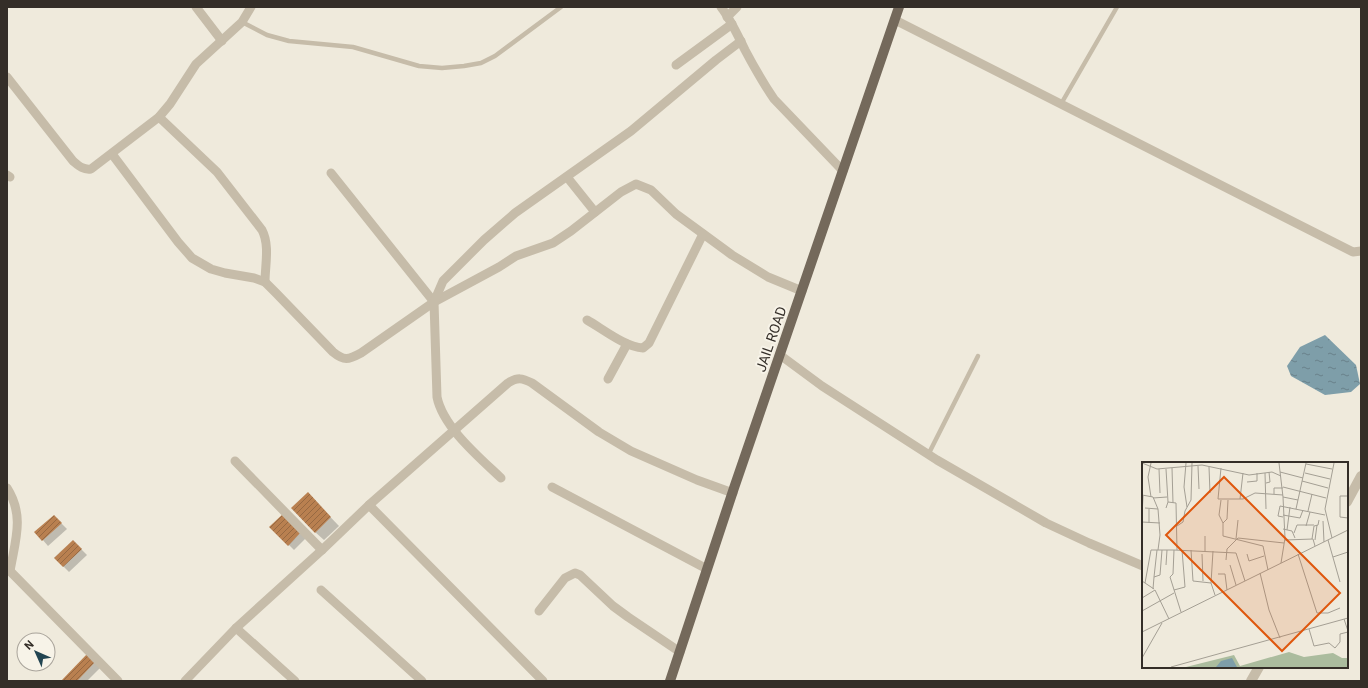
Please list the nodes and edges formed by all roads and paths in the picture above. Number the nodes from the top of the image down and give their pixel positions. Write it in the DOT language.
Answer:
graph roads {
  1 [pos="196,7"];
  2 [pos="251,7"];
  3 [pos="561,7"];
  4 [pos="721,7"];
  5 [pos="737,7"];
  6 [pos="899,7"];
  7 [pos="1117,7"];
  8 [pos="729,20"];
  9 [pos="895,20"];
  10 [pos="242,22"];
  11 [pos="222,41"];
  12 [pos="741,41"];
  13 [pos="676,65"];
  14 [pos="7,77"];
  15 [pos="1060,104"];
  16 [pos="159,117"];
  17 [pos="112,154"];
  18 [pos="843,171"];
  19 [pos="331,172"];
  20 [pos="567,177"];
  21 [pos="595,212"];
  22 [pos="703,234"];
  23 [pos="1361,251"];
  24 [pos="265,282"];
  25 [pos="802,291"];
  26 [pos="434,302"];
  27 [pos="587,320"];
  28 [pos="627,344"];
  29 [pos="780,355"];
  30 [pos="978,356"];
  31 [pos="608,379"];
  32 [pos="454,430"];
  33 [pos="928,455"];
  34 [pos="235,461"];
  35 [pos="1361,476"];
  36 [pos="500,478"];
  37 [pos="552,487"];
  38 [pos="7,488"];
  39 [pos="733,492"];
  40 [pos="1348,500"];
  41 [pos="369,505"];
  42 [pos="322,550"];
  43 [pos="1142,566"];
  44 [pos="9,569"];
  45 [pos="707,569"];
  46 [pos="321,590"];
  47 [pos="539,611"];
  48 [pos="236,628"];
  49 [pos="680,652"];
  50 [pos="1258,668"];
  51 [pos="118,681"];
  52 [pos="185,681"];
  53 [pos="295,681"];
  54 [pos="422,681"];
  55 [pos="543,681"];
  56 [pos="670,681"];
  57 [pos="1251,681"];
  1 -- 11 [label="street"];
  2 -- 10 [label="street"];
  3 -- 10 [label="lane"];
  4 -- 8 [label="street"];
  5 -- 8 [label="street"];
  6 -- 9 [label="main road, JAIL ROAD"];
  7 -- 15 [label="lane"];
  8 -- 12 [label="street"];
  8 -- 13 [label="street"];
  9 -- 15 [label="street"];
  9 -- 18 [label="main road, JAIL ROAD"];
  10 -- 11 [label="street"];
  11 -- 16 [label="street"];
  12 -- 18 [label="street"];
  12 -- 20 [label="street"];
  14 -- 17 [label="street"];
  15 -- 23 [label="street"];
  16 -- 17 [label="street"];
  16 -- 24 [label="street"];
  17 -- 24 [label="street"];
  18 -- 25 [label="main road, JAIL ROAD"];
  19 -- 26 [label="street"];
  20 -- 21 [label="street"];
  20 -- 26 [label="street"];
  21 -- 22 [label="street"];
  21 -- 26 [label="street"];
  22 -- 25 [label="street"];
  22 -- 28 [label="street"];
  24 -- 26 [label="street"];
  25 -- 29 [label="main road, JAIL ROAD"];
  26 -- 32 [label="street"];
  27 -- 28 [label="street"];
  28 -- 31 [label="street"];
  29 -- 33 [label="street"];
  29 -- 39 [label="main road, JAIL ROAD"];
  30 -- 33 [label="lane"];
  32 -- 36 [label="street"];
  32 -- 39 [label="street"];
  32 -- 41 [label="street"];
  33 -- 43 [label="street"];
  34 -- 42 [label="street"];
  35 -- 40 [label="street"];
  37 -- 45 [label="street"];
  38 -- 44 [label="street"];
  39 -- 45 [label="main road, JAIL ROAD"];
  41 -- 42 [label="street"];
  41 -- 55 [label="street"];
  42 -- 48 [label="street"];
  44 -- 51 [label="street"];
  45 -- 49 [label="main road, JAIL ROAD"];
  46 -- 54 [label="street"];
  47 -- 49 [label="street"];
  48 -- 52 [label="street"];
  48 -- 53 [label="street"];
  49 -- 56 [label="main road, JAIL ROAD"];
  50 -- 57 [label="street"];
}
